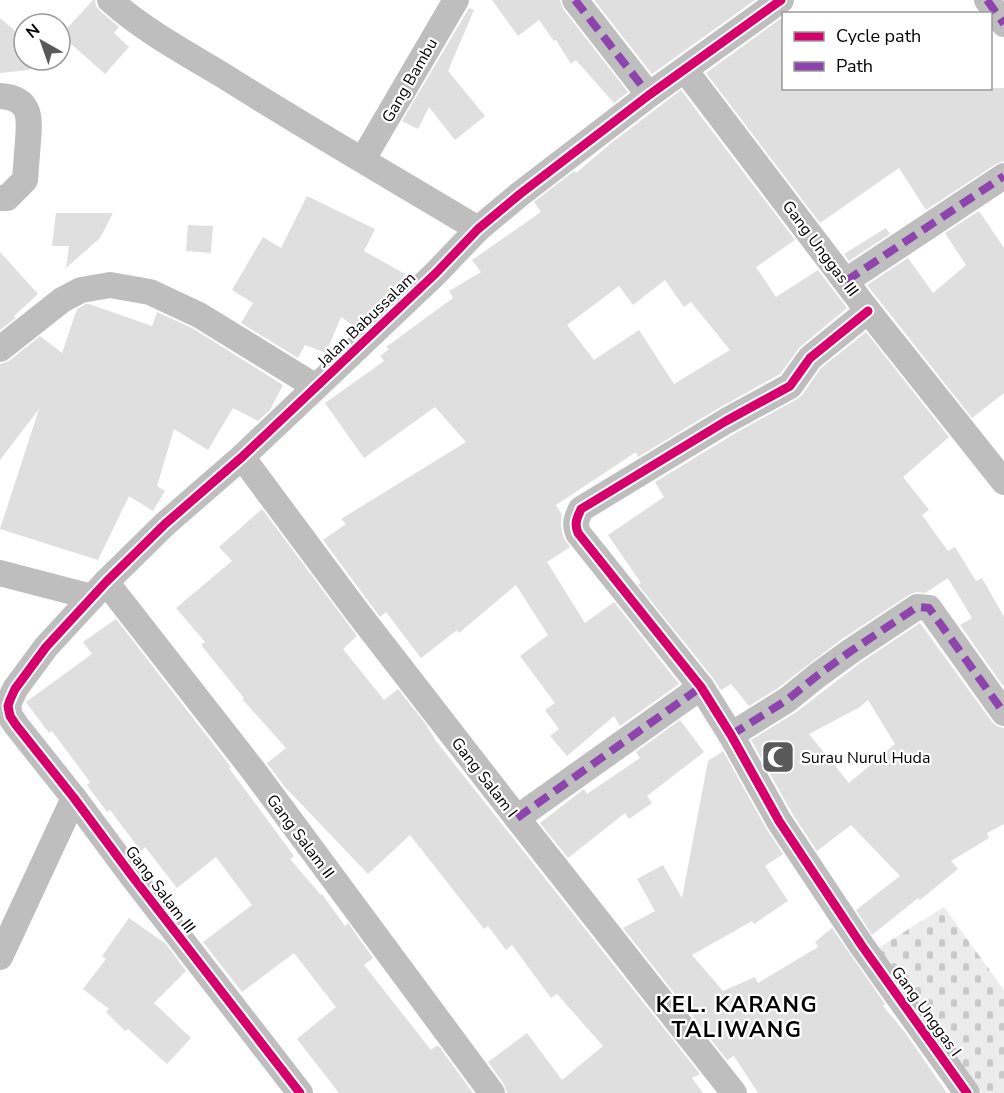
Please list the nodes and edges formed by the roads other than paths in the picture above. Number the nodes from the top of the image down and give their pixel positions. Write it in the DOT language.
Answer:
graph roads {
  1 [pos="111,0"];
  2 [pos="456,0"];
  3 [pos="575,0"];
  4 [pos="781,0"];
  5 [pos="987,0"];
  6 [pos="1004,24"];
  7 [pos="685,69"];
  8 [pos="649,94"];
  9 [pos="0,96"];
  10 [pos="363,159"];
  11 [pos="1004,176"];
  12 [pos="0,198"];
  13 [pos="478,229"];
  14 [pos="846,280"];
  15 [pos="868,311"];
  16 [pos="0,349"];
  17 [pos="316,387"];
  18 [pos="242,457"];
  19 [pos="1004,482"];
  20 [pos="0,573"];
  21 [pos="99,589"];
  22 [pos="701,687"];
  23 [pos="10,700"];
  24 [pos="1004,713"];
  25 [pos="731,735"];
  26 [pos="74,798"];
  27 [pos="516,818"];
  28 [pos="0,957"];
  29 [pos="300,1093"];
  30 [pos="492,1093"];
  31 [pos="734,1093"];
  32 [pos="967,1093"];
  1 -- 10 [label="street"];
  2 -- 10 [label="street, Gang Bambu"];
  3 -- 8 [label="street"];
  4 -- 7 [label="street, Jalan Babussalam"];
  5 -- 6 [label="street"];
  7 -- 8 [label="street, Jalan Babussalam"];
  7 -- 14 [label="street, Gang Unggas III"];
  8 -- 13 [label="street, Jalan Babussalam"];
  9 -- 12 [label="street"];
  10 -- 13 [label="street"];
  11 -- 14 [label="street"];
  13 -- 17 [label="street, Jalan Babussalam"];
  14 -- 15 [label="street, Gang Unggas III"];
  15 -- 19 [label="street, Gang Unggas III"];
  15 -- 22 [label="street, Gang Unggas I"];
  16 -- 17 [label="street"];
  17 -- 18 [label="street, Jalan Babussalam"];
  18 -- 21 [label="street, Jalan Babussalam"];
  18 -- 27 [label="street, Gang Salam I"];
  20 -- 21 [label="street"];
  21 -- 23 [label="street, Jalan Babussalam"];
  21 -- 30 [label="street, Gang Salam II"];
  22 -- 25 [label="street, Gang Unggas I"];
  22 -- 27 [label="street"];
  23 -- 26 [label="street, Gang Salam III"];
  24 -- 25 [label="street"];
  25 -- 32 [label="street, Gang Unggas I"];
  26 -- 28 [label="street"];
  26 -- 29 [label="street, Gang Salam III"];
  27 -- 31 [label="street, Gang Salam I"];
}
